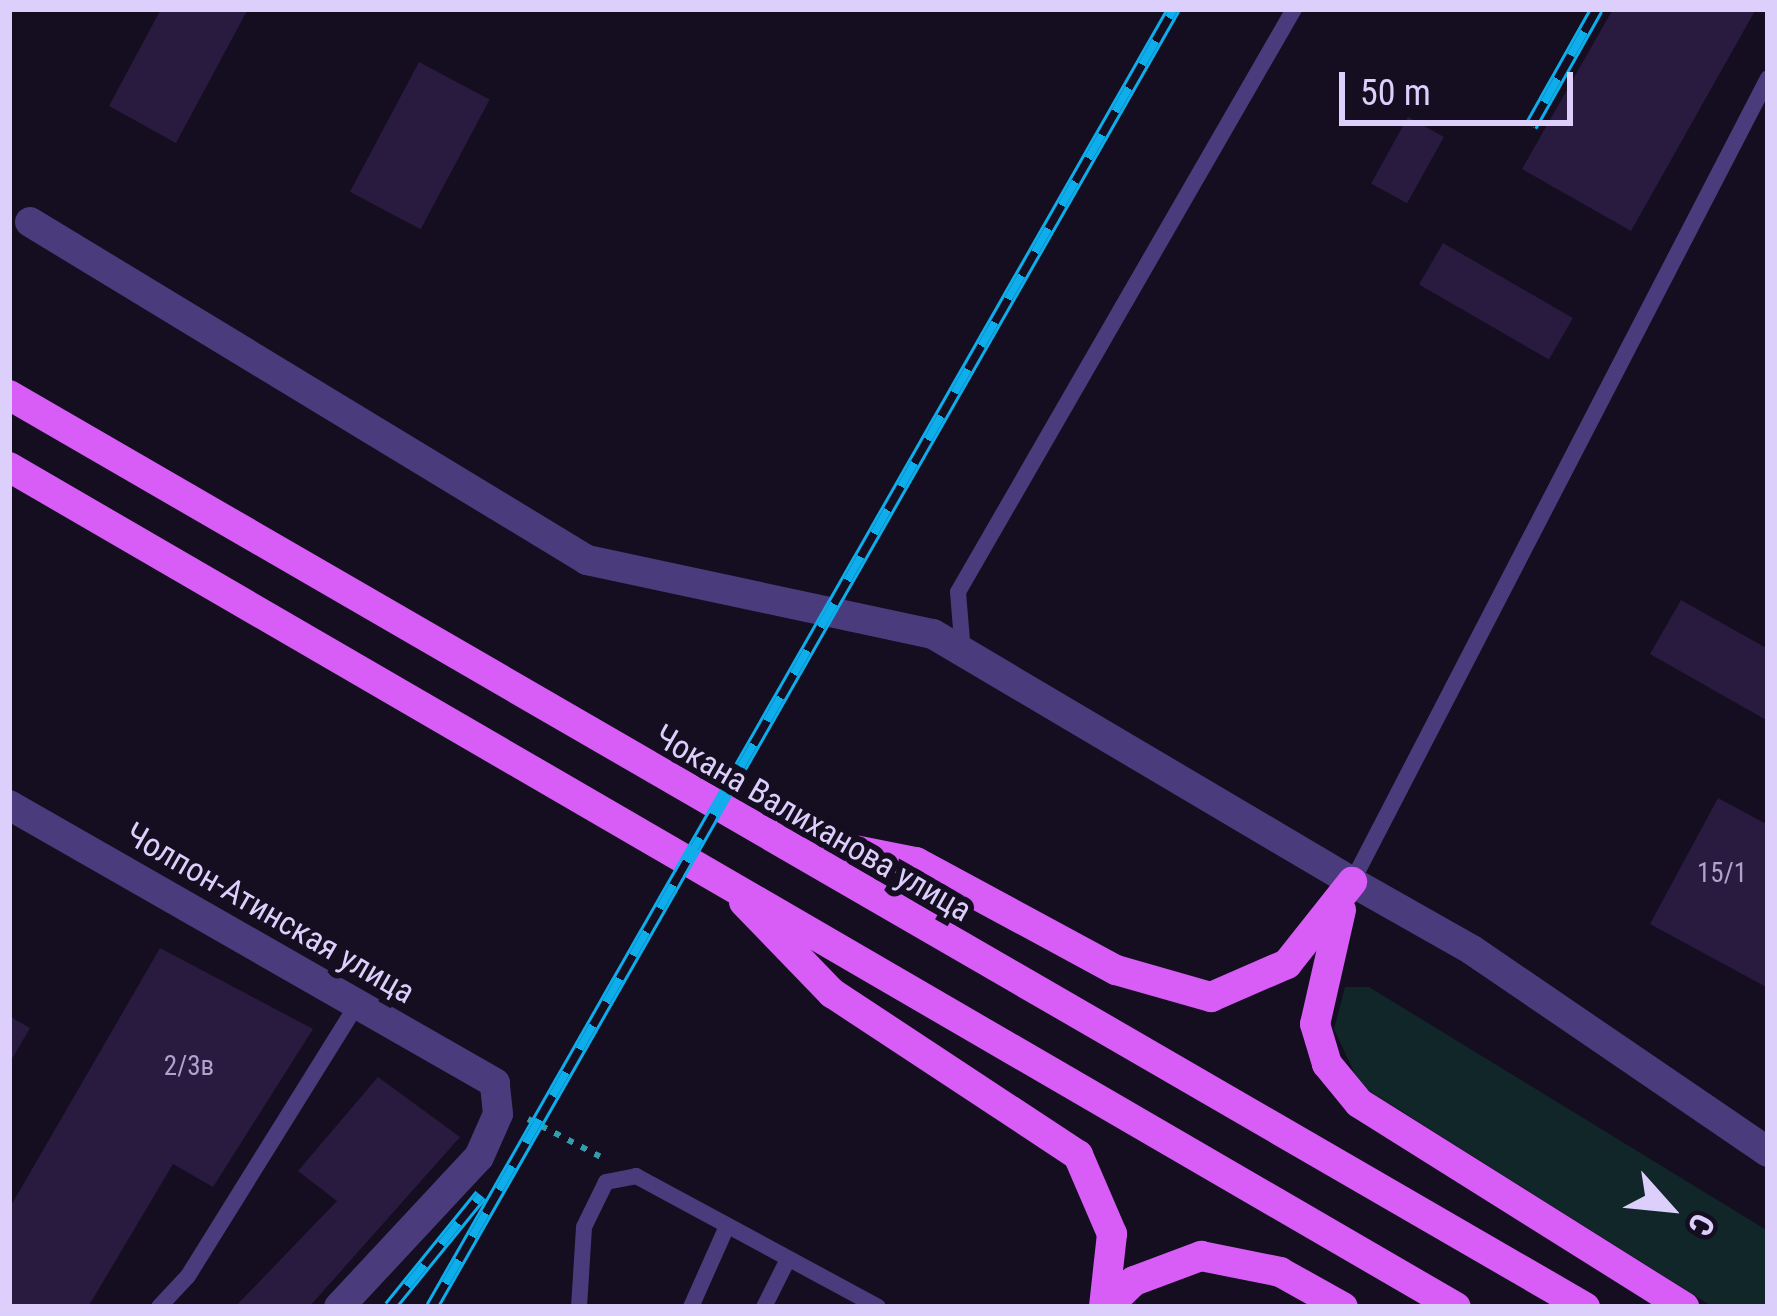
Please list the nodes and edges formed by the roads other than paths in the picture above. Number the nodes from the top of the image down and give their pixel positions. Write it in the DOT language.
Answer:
graph roads {
  1 [pos="1294,9"];
  2 [pos="1768,78"];
  3 [pos="29,222"];
  4 [pos="9,395"];
  5 [pos="9,467"];
  6 [pos="963,652"];
  7 [pos="9,805"];
  8 [pos="754,832"];
  9 [pos="724,880"];
  10 [pos="1352,882"];
  11 [pos="357,1004"];
  12 [pos="1768,1152"];
  13 [pos="727,1226"];
  14 [pos="788,1259"];
  15 [pos="159,1307"];
  16 [pos="339,1307"];
  17 [pos="578,1307"];
  18 [pos="691,1307"];
  19 [pos="764,1307"];
  20 [pos="878,1307"];
  21 [pos="1105,1307"];
  22 [pos="1343,1307"];
  23 [pos="1456,1307"];
  24 [pos="1586,1307"];
  25 [pos="1684,1307"];
  1 -- 6 [label="lane"];
  2 -- 10 [label="lane"];
  3 -- 6 [label="street"];
  4 -- 8 [label="main road, Чокана Валиханова улица"];
  5 -- 9 [label="main road"];
  6 -- 10 [label="street"];
  7 -- 11 [label="street, Чолпон-Атинская улица"];
  8 -- 10 [label="main road"];
  8 -- 24 [label="main road, Чокана Валиханова улица"];
  9 -- 21 [label="main road"];
  9 -- 23 [label="main road"];
  10 -- 12 [label="street"];
  10 -- 25 [label="main road"];
  11 -- 15 [label="lane"];
  11 -- 16 [label="street, Чолпон-Атинская улица"];
  13 -- 14 [label="lane"];
  13 -- 17 [label="lane"];
  13 -- 18 [label="lane"];
  14 -- 19 [label="lane"];
  14 -- 20 [label="lane"];
  21 -- 22 [label="main road"];
}
